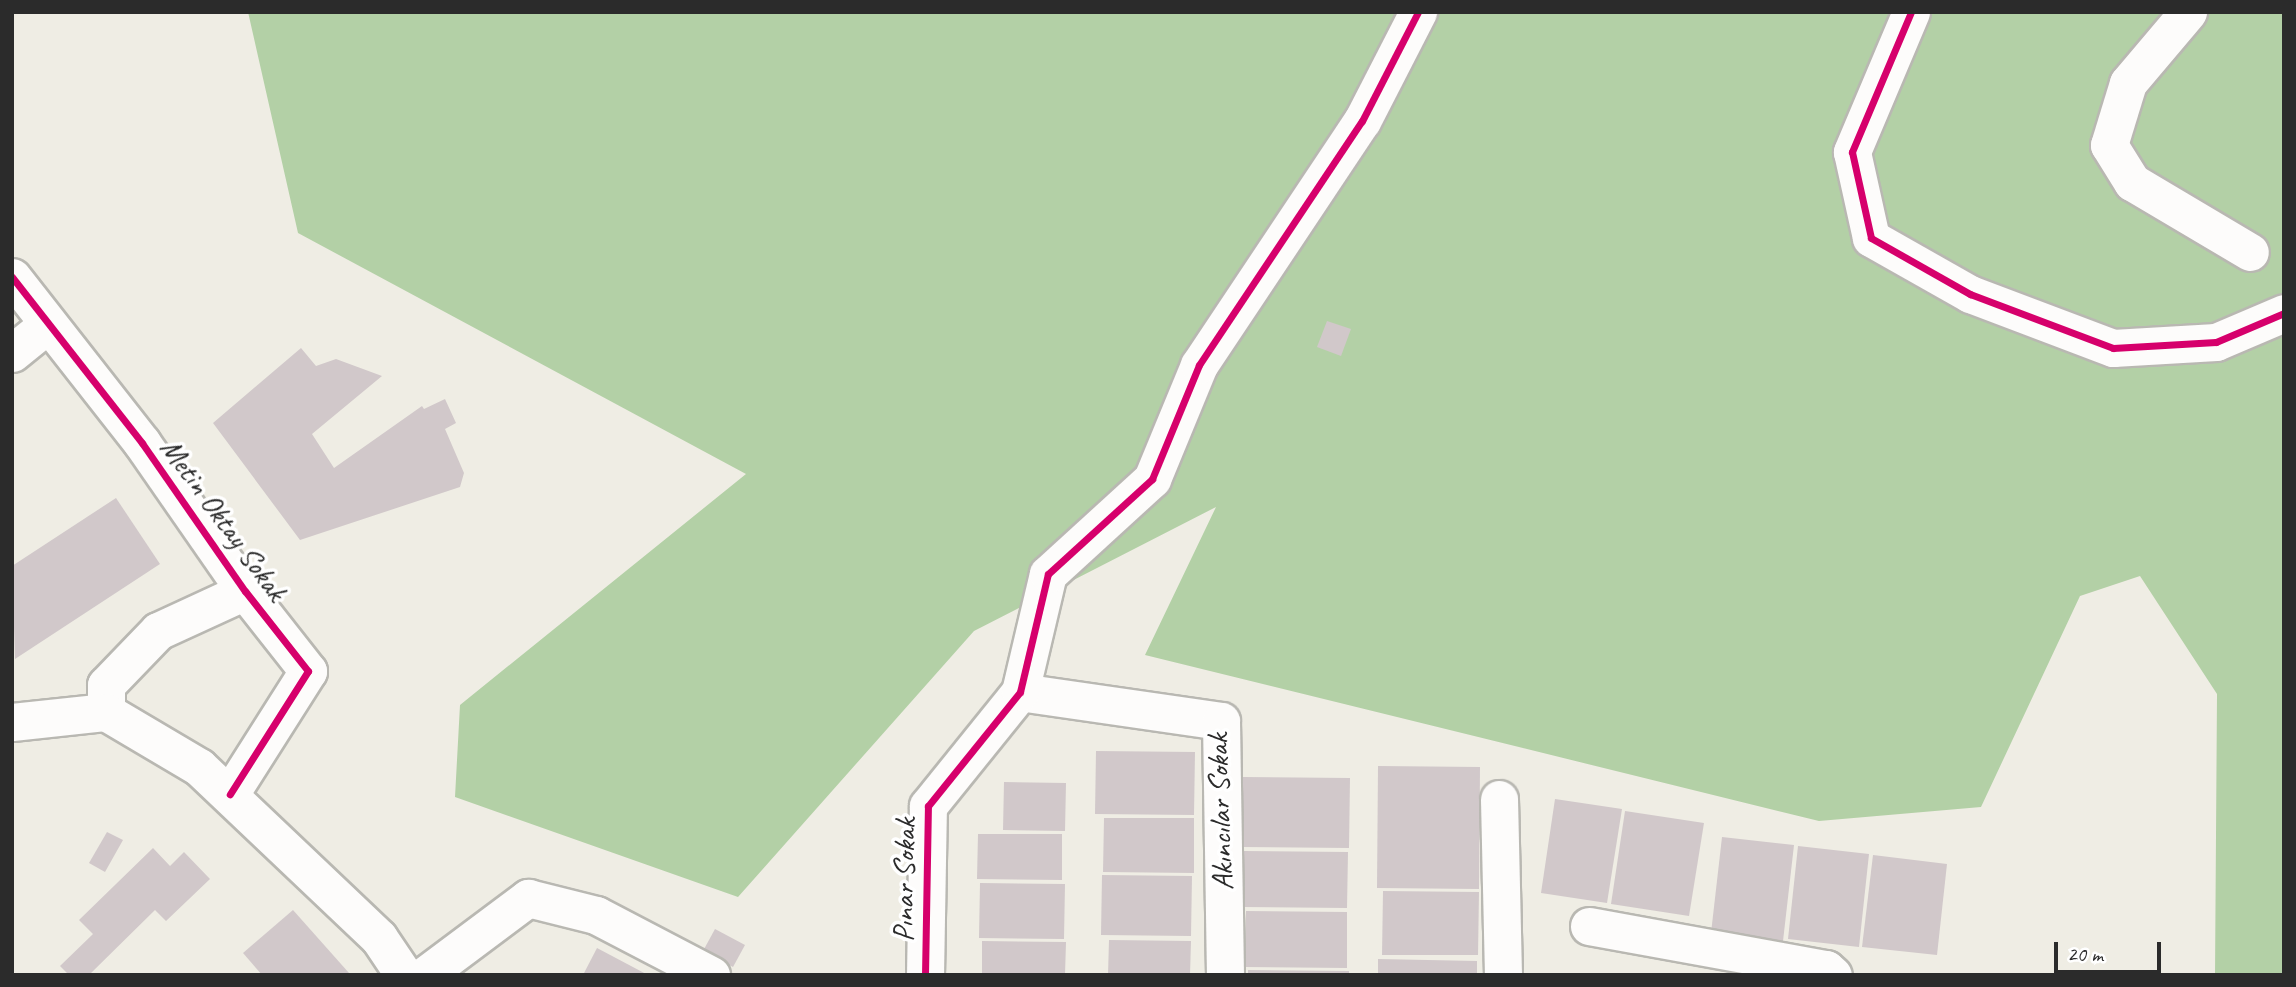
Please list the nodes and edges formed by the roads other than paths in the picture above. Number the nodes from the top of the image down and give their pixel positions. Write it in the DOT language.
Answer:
graph roads {
  1 [pos="1418,12"];
  2 [pos="1911,12"];
  3 [pos="2188,12"];
  4 [pos="2250,252"];
  5 [pos="12,278"];
  6 [pos="2284,313"];
  7 [pos="48,324"];
  8 [pos="12,353"];
  9 [pos="245,591"];
  10 [pos="1020,692"];
  11 [pos="106,712"];
  12 [pos="12,722"];
  13 [pos="230,794"];
  14 [pos="1499,799"];
  15 [pos="1589,926"];
  16 [pos="404,975"];
  17 [pos="425,975"];
  18 [pos="712,975"];
  19 [pos="925,975"];
  20 [pos="1225,975"];
  21 [pos="1503,975"];
  22 [pos="1833,975"];
  1 -- 10 [label="street"];
  2 -- 6 [label="street"];
  3 -- 4 [label="street"];
  5 -- 7 [label="street, Metin Oktay Sokak"];
  7 -- 8 [label="street"];
  7 -- 9 [label="street, Metin Oktay Sokak"];
  9 -- 11 [label="street"];
  9 -- 13 [label="street, Metin Oktay Sokak"];
  10 -- 19 [label="street, Pınar Sokak"];
  10 -- 20 [label="street, Akıncılar Sokak"];
  11 -- 12 [label="street"];
  11 -- 13 [label="street"];
  13 -- 16 [label="street"];
  14 -- 21 [label="street"];
  15 -- 22 [label="street"];
  17 -- 18 [label="street"];
}
